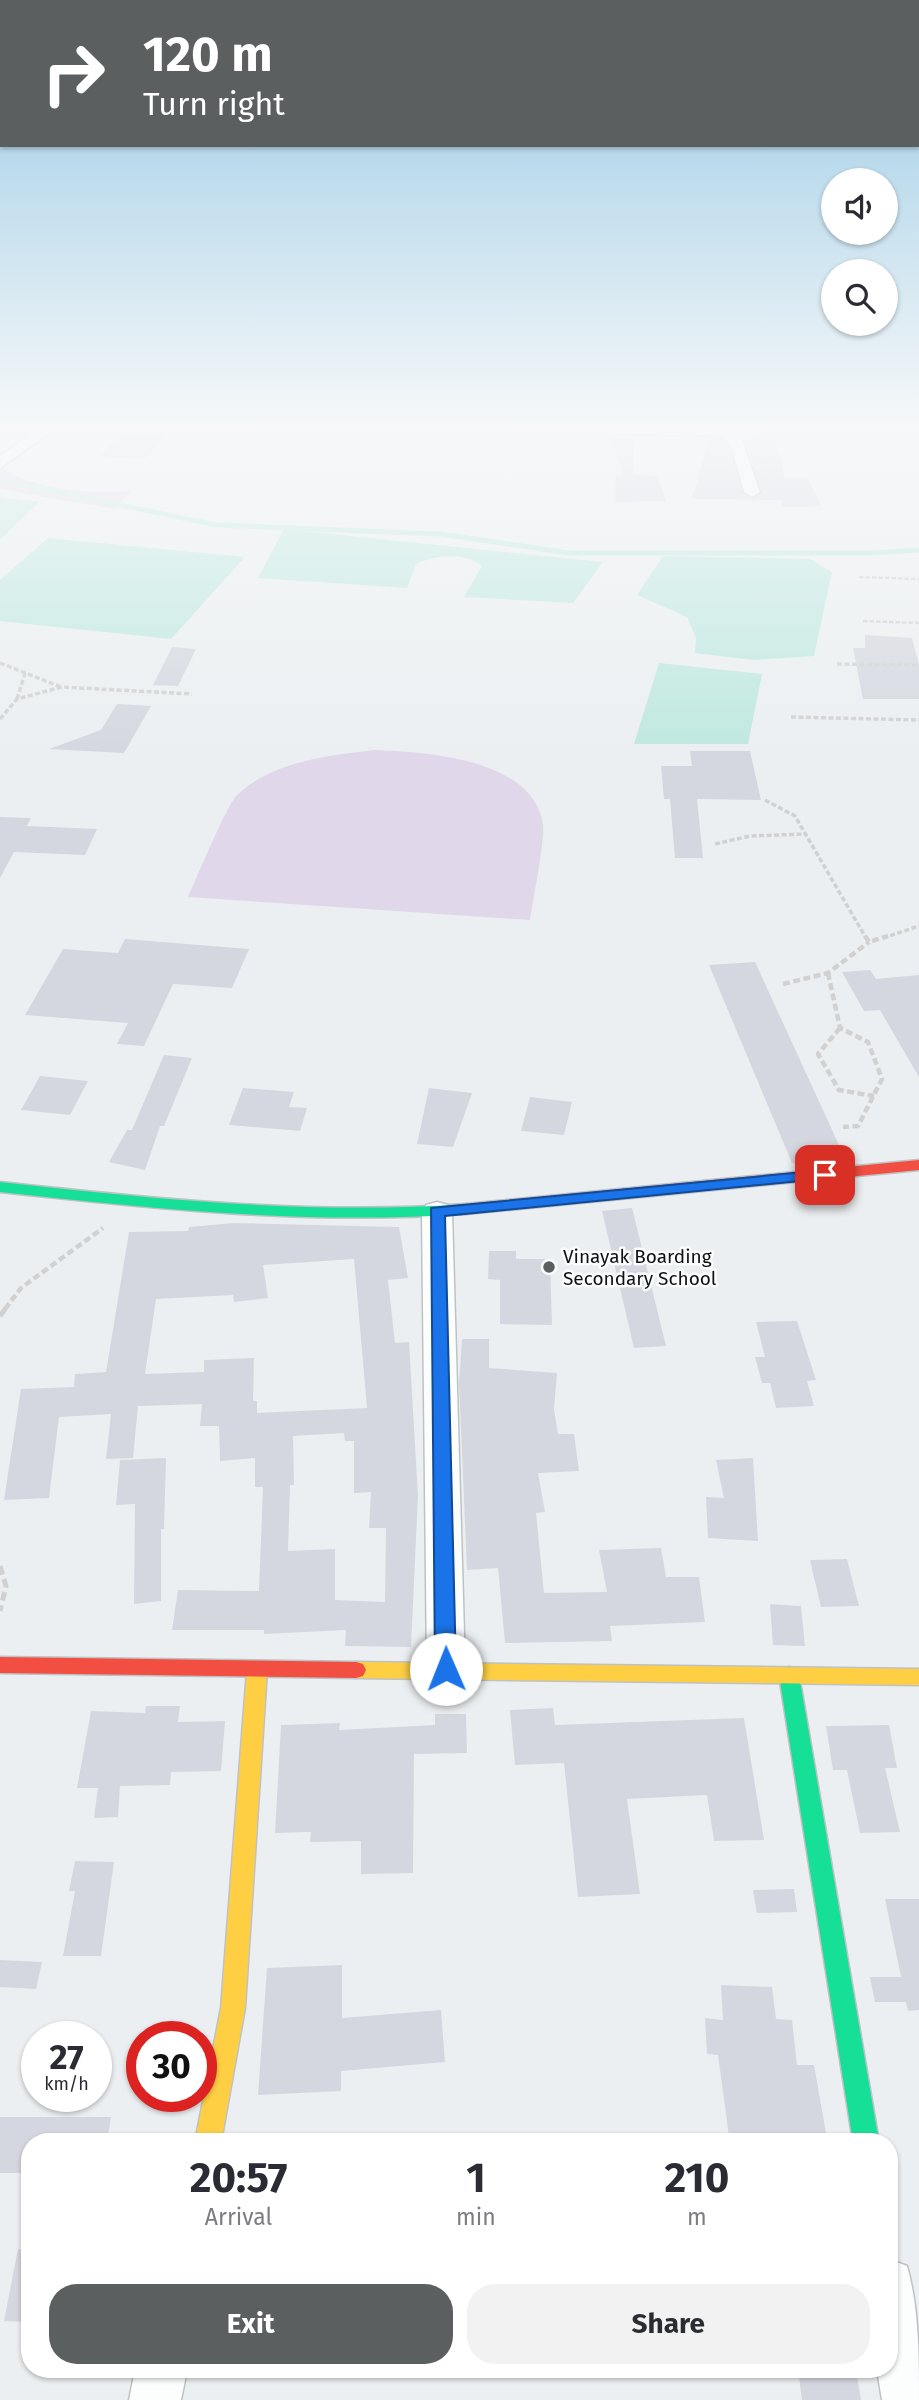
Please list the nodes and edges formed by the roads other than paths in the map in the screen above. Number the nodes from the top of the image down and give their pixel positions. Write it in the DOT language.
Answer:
graph roads {
  1 [pos="919,1165"];
  2 [pos="0,1186"];
  3 [pos="436,1212"];
  4 [pos="0,1665"];
  5 [pos="446,1669"];
  6 [pos="257,1670"];
  7 [pos="789,1675"];
  8 [pos="919,1677"];
  9 [pos="210,2133"];
  10 [pos="865,2133"];
  11 [pos="898,2339"];
  12 [pos="160,2378"];
  13 [pos="155,2400"];
  14 [pos="908,2400"];
  1 -- 3 [label="street"];
  2 -- 3 [label="street"];
  3 -- 5 [label="street"];
  4 -- 6 [label="street"];
  5 -- 6 [label="street"];
  5 -- 7 [label="street"];
  6 -- 9 [label="street"];
  7 -- 8 [label="street"];
  7 -- 10 [label="street"];
  11 -- 14 [label="street"];
  12 -- 13 [label="street"];
}
